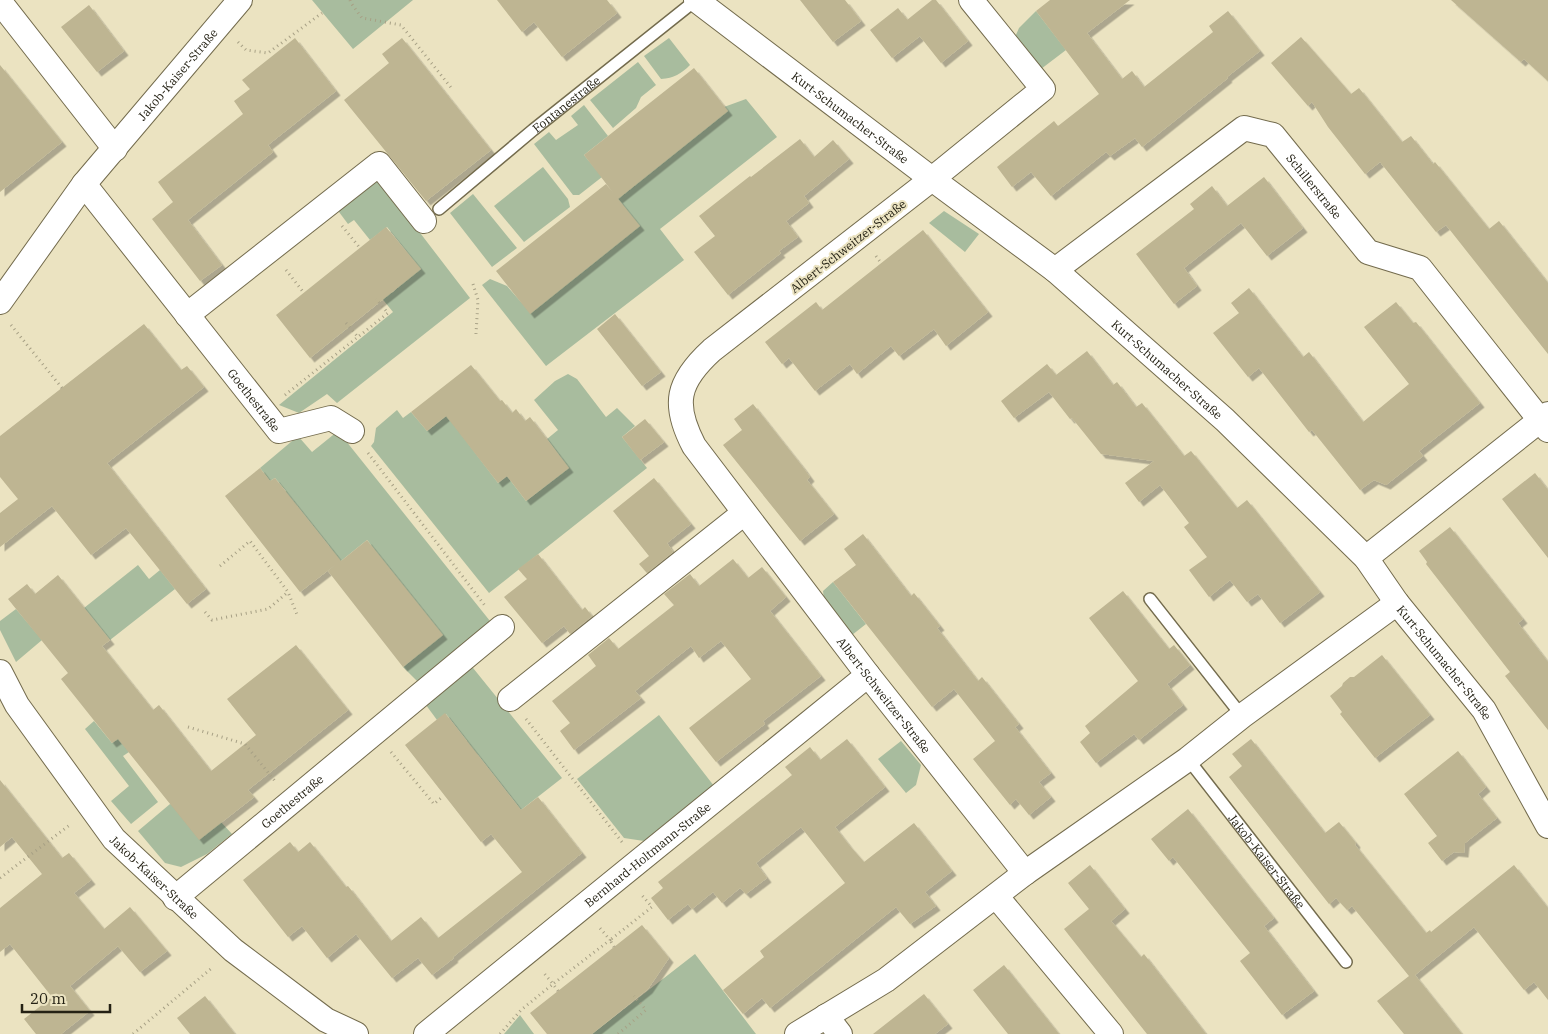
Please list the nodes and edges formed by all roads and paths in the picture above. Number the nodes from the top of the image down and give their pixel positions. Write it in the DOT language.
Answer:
graph roads {
  1 [pos="240,0"];
  2 [pos="350,0"];
  3 [pos="696,0"];
  4 [pos="972,0"];
  5 [pos="0,2"];
  6 [pos="322,13"];
  7 [pos="222,22"];
  8 [pos="454,90"];
  9 [pos="115,149"];
  10 [pos="932,180"];
  11 [pos="84,184"];
  12 [pos="431,215"];
  13 [pos="1055,270"];
  14 [pos="473,284"];
  15 [pos="376,299"];
  16 [pos="3,310"];
  17 [pos="186,315"];
  18 [pos="346,323"];
  19 [pos="476,334"];
  20 [pos="358,337"];
  21 [pos="62,388"];
  22 [pos="263,413"];
  23 [pos="1545,422"];
  24 [pos="352,431"];
  25 [pos="744,513"];
  26 [pos="1366,558"];
  27 [pos="220,566"];
  28 [pos="288,592"];
  29 [pos="1150,599"];
  30 [pos="1397,603"];
  31 [pos="205,612"];
  32 [pos="298,617"];
  33 [pos="502,627"];
  34 [pos="0,672"];
  35 [pos="868,675"];
  36 [pos="510,699"];
  37 [pos="1242,716"];
  38 [pos="188,727"];
  39 [pos="375,732"];
  40 [pos="1188,759"];
  41 [pos="441,798"];
  42 [pos="291,800"];
  43 [pos="91,808"];
  44 [pos="1548,826"];
  45 [pos="631,868"];
  46 [pos="1026,873"];
  47 [pos="0,878"];
  48 [pos="996,896"];
  49 [pos="175,898"];
  50 [pos="583,906"];
  51 [pos="610,940"];
  52 [pos="614,946"];
  53 [pos="232,950"];
  54 [pos="528,951"];
  55 [pos="1346,962"];
  56 [pos="553,984"];
  57 [pos="558,991"];
  58 [pos="634,996"];
  59 [pos="833,1025"];
  60 [pos="133,1034"];
  61 [pos="356,1034"];
  62 [pos="426,1034"];
  63 [pos="500,1034"];
  64 [pos="618,1034"];
  65 [pos="797,1034"];
  66 [pos="1111,1034"];
  1 -- 7 [label="street, Jakob-Kaiser-Straße"];
  2 -- 8 [label="path"];
  3 -- 10 [label="street, Kurt-Schumacher-Straße"];
  3 -- 12 [label="lane, Fontanestraße"];
  4 -- 10 [label="street, Albert-Schweitzer-Straße"];
  5 -- 9 [label="street"];
  6 -- 7 [label="path"];
  7 -- 9 [label="street, Jakob-Kaiser-Straße"];
  9 -- 11 [label="street, Jakob-Kaiser-Straße"];
  10 -- 13 [label="street, Kurt-Schumacher-Straße"];
  10 -- 25 [label="street, Albert-Schweitzer-Straße"];
  11 -- 16 [label="street, Jakob-Kaiser-Straße"];
  11 -- 17 [label="street, Goethestraße"];
  12 -- 17 [label="street, Fontanestraße"];
  13 -- 23 [label="street, Schillerstraße"];
  13 -- 26 [label="street, Kurt-Schumacher-Straße"];
  14 -- 19 [label="path"];
  15 -- 20 [label="path"];
  16 -- 21 [label="path"];
  17 -- 22 [label="street, Goethestraße"];
  18 -- 20 [label="path"];
  20 -- 22 [label="path"];
  22 -- 24 [label="street, Goethestraße"];
  23 -- 26 [label="street, Schillerstraße"];
  24 -- 33 [label="path"];
  25 -- 35 [label="street, Albert-Schweitzer-Straße"];
  25 -- 36 [label="street"];
  26 -- 30 [label="street, Kurt-Schumacher-Straße"];
  27 -- 28 [label="path"];
  28 -- 31 [label="path"];
  28 -- 32 [label="path"];
  29 -- 37 [label="lane"];
  30 -- 37 [label="street"];
  30 -- 44 [label="street, Kurt-Schumacher-Straße"];
  33 -- 39 [label="street, Goethestraße"];
  34 -- 43 [label="street, Jakob-Kaiser-Straße"];
  35 -- 45 [label="street, Bernhard-Holtmann-Straße"];
  35 -- 46 [label="street, Albert-Schweitzer-Straße"];
  36 -- 45 [label="path"];
  37 -- 40 [label="street"];
  38 -- 42 [label="path"];
  39 -- 41 [label="path"];
  39 -- 42 [label="street, Goethestraße"];
  40 -- 46 [label="street"];
  40 -- 55 [label="lane, Jakob-Kaiser-Straße"];
  42 -- 49 [label="street, Goethestraße"];
  43 -- 47 [label="path"];
  43 -- 49 [label="street, Jakob-Kaiser-Straße"];
  45 -- 50 [label="street, Bernhard-Holtmann-Straße"];
  45 -- 51 [label="path"];
  46 -- 48 [label="street"];
  48 -- 59 [label="street"];
  48 -- 66 [label="street"];
  49 -- 53 [label="street, Jakob-Kaiser-Straße"];
  50 -- 51 [label="path"];
  50 -- 54 [label="street, Bernhard-Holtmann-Straße"];
  51 -- 52 [label="path"];
  51 -- 56 [label="path"];
  53 -- 60 [label="path"];
  53 -- 61 [label="street, Jakob-Kaiser-Straße"];
  54 -- 56 [label="path"];
  54 -- 62 [label="street, Bernhard-Holtmann-Straße"];
  56 -- 57 [label="path"];
  56 -- 63 [label="path"];
  58 -- 64 [label="path"];
  59 -- 65 [label="street"];
}
